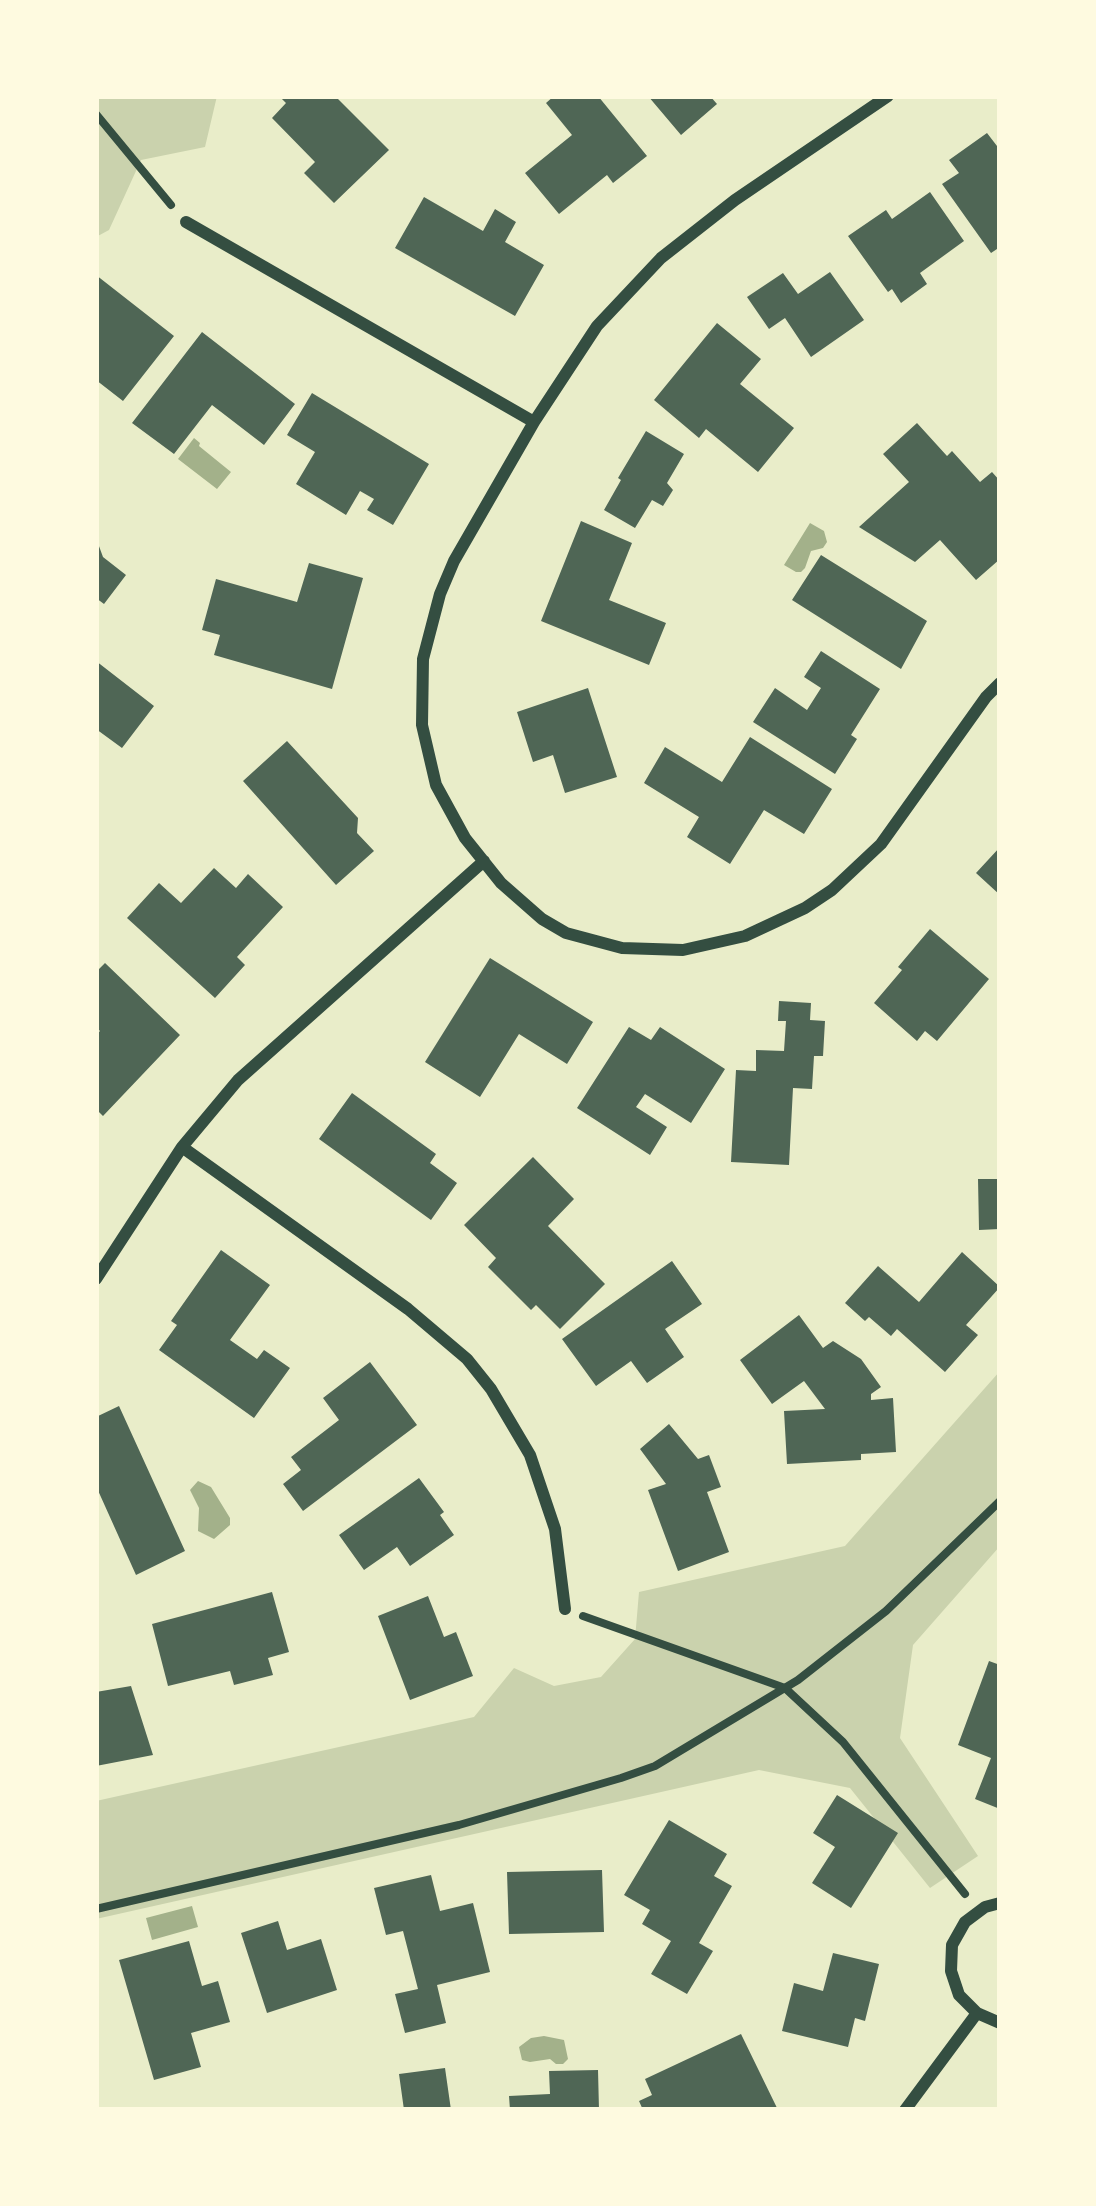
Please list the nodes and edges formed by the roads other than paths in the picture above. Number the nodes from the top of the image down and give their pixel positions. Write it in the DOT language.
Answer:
graph roads {
  1 [pos="888,96"];
  2 [pos="186,222"];
  3 [pos="534,422"];
  4 [pos="1000,682"];
  5 [pos="484,860"];
  6 [pos="182,1147"];
  7 [pos="96,1279"];
  8 [pos="565,1609"];
  9 [pos="1000,1903"];
  10 [pos="977,2013"];
  11 [pos="1000,2023"];
  12 [pos="905,2110"];
  1 -- 3 [label="street"];
  2 -- 3 [label="street"];
  3 -- 5 [label="street"];
  4 -- 5 [label="street"];
  5 -- 6 [label="street"];
  6 -- 7 [label="street"];
  6 -- 8 [label="street"];
  9 -- 10 [label="street"];
  10 -- 11 [label="street"];
  10 -- 12 [label="street"];
}
